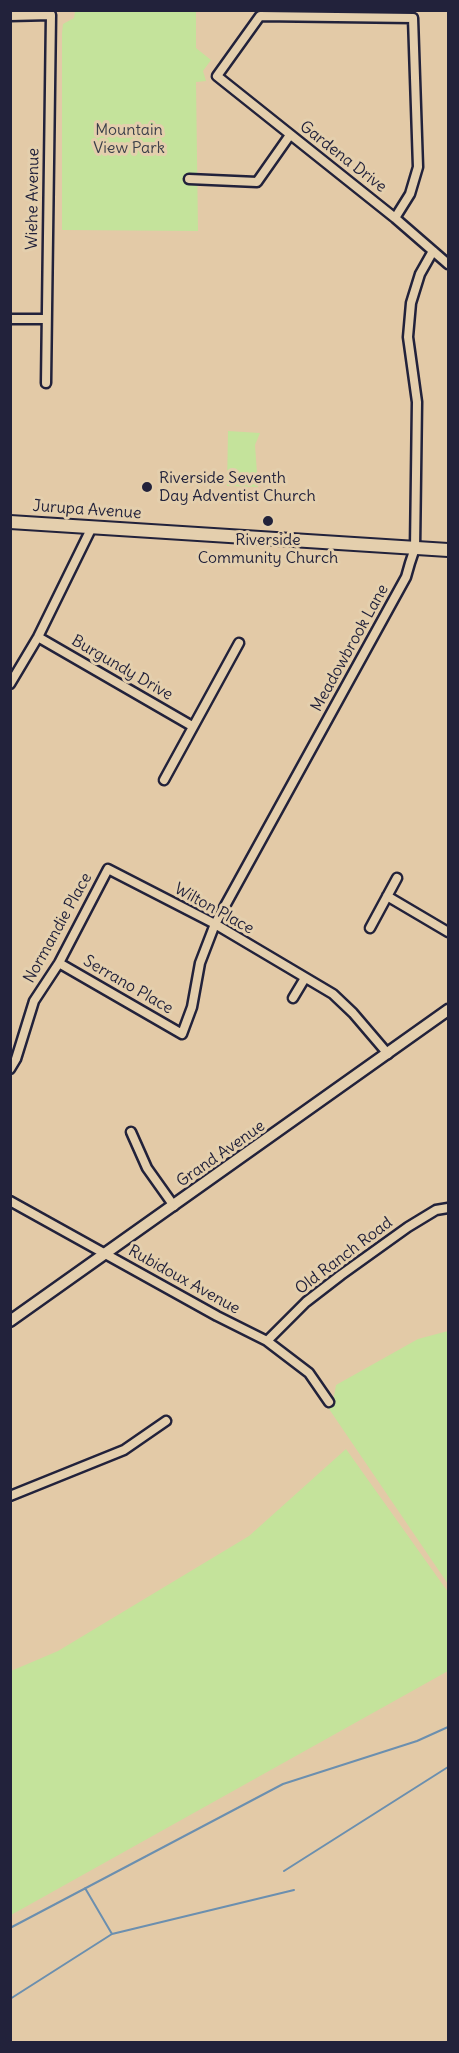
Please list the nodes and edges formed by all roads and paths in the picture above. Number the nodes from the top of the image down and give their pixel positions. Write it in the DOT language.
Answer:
graph roads {
  1 [pos="10,15"];
  2 [pos="290,135"];
  3 [pos="189,179"];
  4 [pos="395,218"];
  5 [pos="433,251"];
  6 [pos="448,264"];
  7 [pos="10,319"];
  8 [pos="46,319"];
  9 [pos="46,383"];
  10 [pos="10,522"];
  11 [pos="92,527"];
  12 [pos="415,548"];
  13 [pos="448,550"];
  14 [pos="38,637"];
  15 [pos="239,643"];
  16 [pos="10,684"];
  17 [pos="192,726"];
  18 [pos="164,780"];
  19 [pos="108,869"];
  20 [pos="397,878"];
  21 [pos="387,896"];
  22 [pos="215,924"];
  23 [pos="370,927"];
  24 [pos="448,932"];
  25 [pos="59,963"];
  26 [pos="304,978"];
  27 [pos="294,998"];
  28 [pos="448,1010"];
  29 [pos="182,1034"];
  30 [pos="388,1054"];
  31 [pos="10,1069"];
  32 [pos="131,1132"];
  33 [pos="10,1201"];
  34 [pos="174,1206"];
  35 [pos="448,1208"];
  36 [pos="105,1254"];
  37 [pos="10,1321"];
  38 [pos="267,1341"];
  39 [pos="329,1402"];
  40 [pos="166,1421"];
  41 [pos="10,1496"];
  1 -- 8 [label="street, Wiehe Avenue"];
  2 -- 3 [label="street"];
  2 -- 4 [label="street, Gardena Drive"];
  2 -- 4 [label="street, Gardena Drive"];
  4 -- 5 [label="street, Gardena Drive"];
  5 -- 6 [label="street, Gardena Drive"];
  5 -- 12 [label="street, Meadowbrook Lane"];
  7 -- 8 [label="street"];
  8 -- 9 [label="street, Wiehe Avenue"];
  10 -- 11 [label="main road, Jurupa Avenue"];
  11 -- 12 [label="main road, Jurupa Avenue"];
  11 -- 14 [label="street"];
  12 -- 13 [label="main road, Jurupa Avenue"];
  12 -- 22 [label="street, Meadowbrook Lane"];
  14 -- 16 [label="street"];
  14 -- 17 [label="street, Burgundy Drive"];
  15 -- 17 [label="street"];
  17 -- 18 [label="street"];
  19 -- 22 [label="street, Wilton Place"];
  19 -- 25 [label="street, Normandie Place"];
  20 -- 21 [label="street"];
  21 -- 23 [label="street"];
  21 -- 24 [label="street"];
  22 -- 26 [label="street, Wilton Place"];
  22 -- 29 [label="street, Meadowbrook Lane"];
  25 -- 29 [label="street, Serrano Place"];
  25 -- 31 [label="street, Normandie Place"];
  26 -- 27 [label="street"];
  26 -- 30 [label="street, Wilton Place"];
  28 -- 30 [label="street, Grand Avenue"];
  30 -- 34 [label="street, Grand Avenue"];
  32 -- 34 [label="street"];
  33 -- 36 [label="street, Rubidoux Avenue"];
  34 -- 36 [label="street, Grand Avenue"];
  35 -- 38 [label="street, Old Ranch Road"];
  36 -- 37 [label="street, Grand Avenue"];
  36 -- 38 [label="street, Rubidoux Avenue"];
  38 -- 39 [label="street, Rubidoux Avenue"];
  40 -- 41 [label="street"];
}
